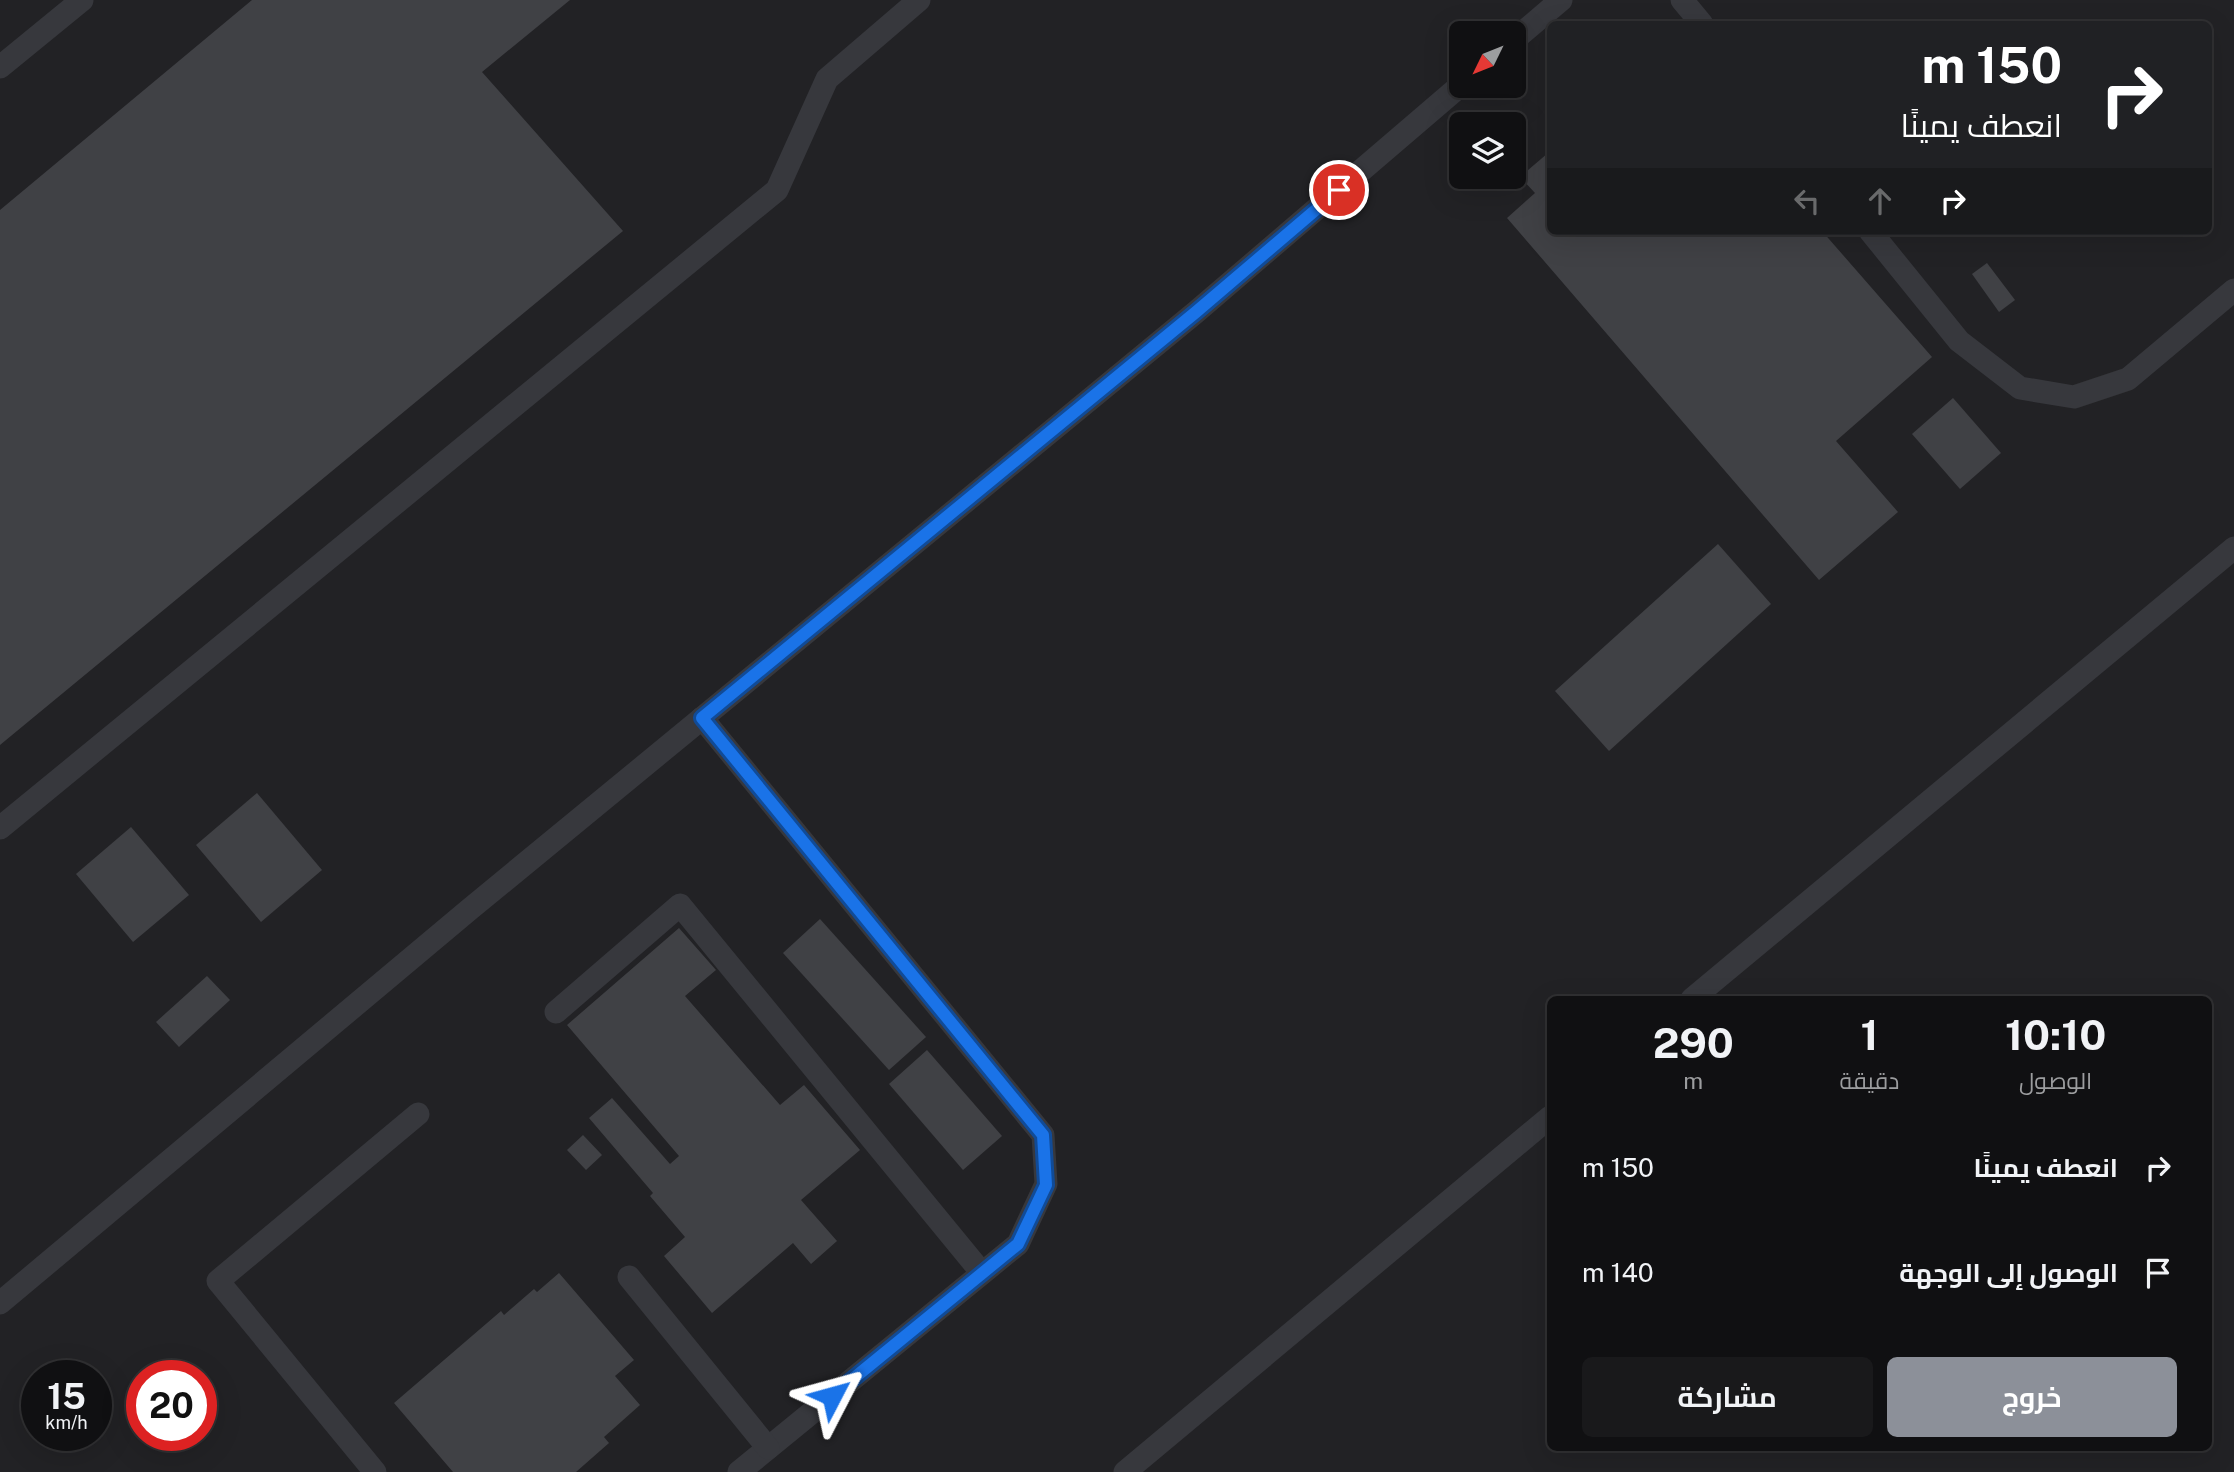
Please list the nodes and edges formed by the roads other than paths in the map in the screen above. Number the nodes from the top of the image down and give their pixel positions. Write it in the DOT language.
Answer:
graph roads {
  1 [pos="82,0"];
  2 [pos="919,0"];
  3 [pos="1561,0"];
  4 [pos="1682,0"];
  5 [pos="1700,21"];
  6 [pos="1526,30"];
  7 [pos="0,67"];
  8 [pos="1449,95"];
  9 [pos="1873,235"];
  10 [pos="2234,290"];
  11 [pos="2234,548"];
  12 [pos="702,718"];
  13 [pos="0,828"];
  14 [pos="1696,996"];
  15 [pos="556,1012"];
  16 [pos="418,1114"];
  17 [pos="1547,1120"];
  18 [pos="982,1273"];
  19 [pos="629,1277"];
  20 [pos="0,1303"];
  21 [pos="768,1448"];
  22 [pos="375,1472"];
  23 [pos="739,1472"];
  24 [pos="1125,1472"];
  1 -- 7 [label="lane"];
  2 -- 13 [label="lane"];
  3 -- 6 [label="lane"];
  4 -- 5 [label="lane"];
  8 -- 12 [label="lane"];
  9 -- 10 [label="lane"];
  11 -- 14 [label="lane"];
  12 -- 18 [label="lane"];
  12 -- 20 [label="lane"];
  15 -- 18 [label="lane"];
  16 -- 22 [label="lane"];
  17 -- 24 [label="lane"];
  18 -- 21 [label="lane"];
  19 -- 21 [label="lane"];
  21 -- 23 [label="lane"];
}
